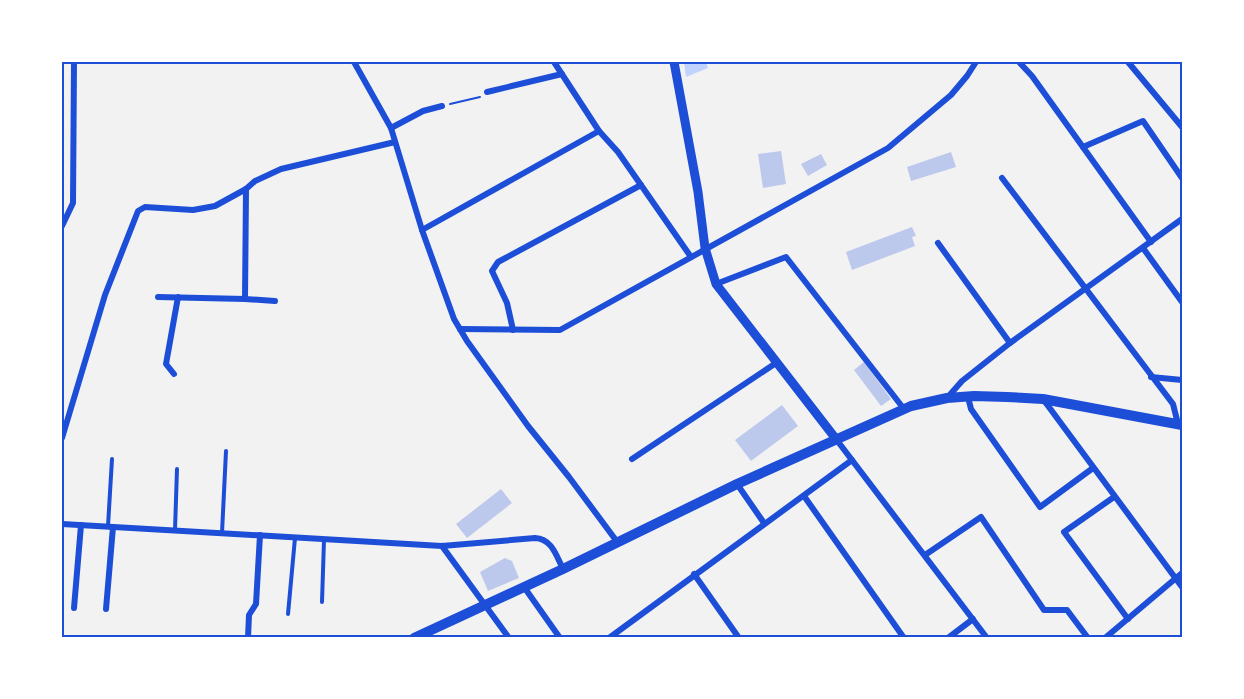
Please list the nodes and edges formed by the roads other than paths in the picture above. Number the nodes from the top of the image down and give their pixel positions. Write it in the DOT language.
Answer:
graph roads {
  1 [pos="74,62"];
  2 [pos="354,62"];
  3 [pos="554,62"];
  4 [pos="674,62"];
  5 [pos="976,62"];
  6 [pos="1019,62"];
  7 [pos="1128,62"];
  8 [pos="562,74"];
  9 [pos="487,92"];
  10 [pos="442,106"];
  11 [pos="1182,127"];
  12 [pos="391,128"];
  13 [pos="599,131"];
  14 [pos="395,142"];
  15 [pos="1083,147"];
  16 [pos="1002,178"];
  17 [pos="1182,178"];
  18 [pos="641,185"];
  19 [pos="246,189"];
  20 [pos="1182,219"];
  21 [pos="62,226"];
  22 [pos="422,230"];
  23 [pos="1151,242"];
  24 [pos="938,243"];
  25 [pos="705,248"];
  26 [pos="1143,248"];
  27 [pos="691,257"];
  28 [pos="716,284"];
  29 [pos="1085,290"];
  30 [pos="158,297"];
  31 [pos="178,297"];
  32 [pos="245,299"];
  33 [pos="275,301"];
  34 [pos="1182,302"];
  35 [pos="460,329"];
  36 [pos="513,330"];
  37 [pos="1010,343"];
  38 [pos="776,363"];
  39 [pos="174,374"];
  40 [pos="1151,376"];
  41 [pos="1182,380"];
  42 [pos="968,397"];
  43 [pos="947,398"];
  44 [pos="1043,399"];
  45 [pos="904,409"];
  46 [pos="1180,424"];
  47 [pos="62,435"];
  48 [pos="836,439"];
  49 [pos="226,452"];
  50 [pos="112,459"];
  51 [pos="633,459"];
  52 [pos="852,460"];
  53 [pos="1093,468"];
  54 [pos="177,469"];
  55 [pos="737,484"];
  56 [pos="804,496"];
  57 [pos="1114,497"];
  58 [pos="764,523"];
  59 [pos="62,524"];
  60 [pos="81,525"];
  61 [pos="110,527"];
  62 [pos="175,530"];
  63 [pos="222,533"];
  64 [pos="260,535"];
  65 [pos="295,537"];
  66 [pos="324,539"];
  67 [pos="618,543"];
  68 [pos="442,546"];
  69 [pos="925,555"];
  70 [pos="563,569"];
  71 [pos="1182,573"];
  72 [pos="694,574"];
  73 [pos="1176,578"];
  74 [pos="524,586"];
  75 [pos="1182,587"];
  76 [pos="322,602"];
  77 [pos="485,603"];
  78 [pos="74,608"];
  79 [pos="106,609"];
  80 [pos="288,614"];
  81 [pos="974,619"];
  82 [pos="1128,619"];
  83 [pos="736,637"];
  84 [pos="248,638"];
  85 [pos="414,638"];
  86 [pos="509,638"];
  87 [pos="560,638"];
  88 [pos="609,638"];
  89 [pos="904,638"];
  90 [pos="948,638"];
  91 [pos="987,638"];
  92 [pos="1088,638"];
  93 [pos="1105,638"];
  1 -- 21 [label="street"];
  2 -- 12 [label="street"];
  3 -- 8 [label="street"];
  4 -- 25 [label="street"];
  5 -- 25 [label="street"];
  6 -- 15 [label="street"];
  7 -- 11 [label="street"];
  8 -- 9 [label="street"];
  8 -- 13 [label="street"];
  10 -- 12 [label="street"];
  12 -- 14 [label="street"];
  13 -- 18 [label="street"];
  13 -- 22 [label="street"];
  14 -- 19 [label="street"];
  14 -- 22 [label="street"];
  15 -- 17 [label="street"];
  15 -- 23 [label="street"];
  16 -- 29 [label="street"];
  18 -- 27 [label="street"];
  18 -- 36 [label="street"];
  19 -- 32 [label="street"];
  19 -- 47 [label="street"];
  20 -- 23 [label="street"];
  22 -- 35 [label="street"];
  23 -- 26 [label="street"];
  24 -- 37 [label="street"];
  25 -- 27 [label="street"];
  25 -- 28 [label="street"];
  26 -- 29 [label="street"];
  26 -- 34 [label="street"];
  27 -- 36 [label="street"];
  28 -- 38 [label="street"];
  28 -- 45 [label="street"];
  29 -- 37 [label="street"];
  29 -- 40 [label="street"];
  30 -- 31 [label="street"];
  31 -- 32 [label="street"];
  31 -- 39 [label="street"];
  32 -- 33 [label="street"];
  35 -- 36 [label="street"];
  35 -- 67 [label="street"];
  37 -- 43 [label="street"];
  38 -- 48 [label="street"];
  38 -- 51 [label="street"];
  40 -- 41 [label="street"];
  40 -- 46 [label="street"];
  42 -- 43 [label="main road"];
  42 -- 44 [label="main road"];
  42 -- 53 [label="street"];
  43 -- 45 [label="main road"];
  44 -- 46 [label="main road"];
  44 -- 53 [label="street"];
  45 -- 48 [label="main road"];
  48 -- 52 [label="street"];
  48 -- 55 [label="main road"];
  49 -- 63 [label="lane"];
  50 -- 61 [label="lane"];
  52 -- 56 [label="street"];
  52 -- 69 [label="street"];
  53 -- 57 [label="street"];
  54 -- 62 [label="lane"];
  55 -- 58 [label="street"];
  55 -- 67 [label="main road"];
  56 -- 58 [label="street"];
  56 -- 89 [label="street"];
  57 -- 73 [label="street"];
  57 -- 82 [label="street"];
  58 -- 72 [label="street"];
  59 -- 60 [label="street"];
  60 -- 61 [label="street"];
  60 -- 78 [label="street"];
  61 -- 62 [label="street"];
  61 -- 79 [label="street"];
  62 -- 63 [label="street"];
  63 -- 64 [label="street"];
  64 -- 65 [label="street"];
  64 -- 84 [label="street"];
  65 -- 66 [label="street"];
  65 -- 80 [label="lane"];
  66 -- 68 [label="street"];
  66 -- 76 [label="lane"];
  67 -- 70 [label="main road"];
  68 -- 70 [label="street"];
  68 -- 77 [label="street"];
  69 -- 81 [label="street"];
  69 -- 92 [label="street"];
  70 -- 74 [label="main road"];
  71 -- 73 [label="street"];
  72 -- 83 [label="street"];
  72 -- 88 [label="street"];
  73 -- 75 [label="street"];
  73 -- 82 [label="street"];
  74 -- 77 [label="main road"];
  74 -- 87 [label="street"];
  77 -- 85 [label="main road"];
  77 -- 86 [label="street"];
  81 -- 90 [label="street"];
  81 -- 91 [label="street"];
  82 -- 93 [label="street"];
}
